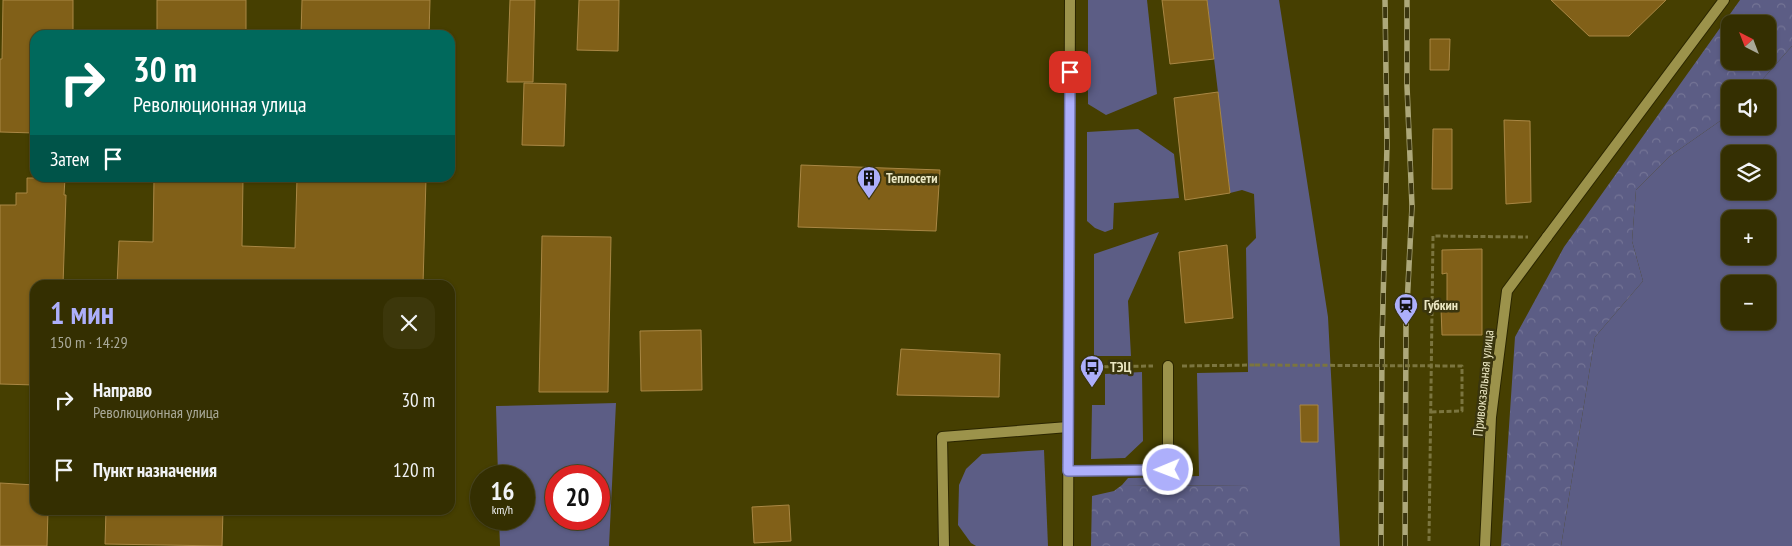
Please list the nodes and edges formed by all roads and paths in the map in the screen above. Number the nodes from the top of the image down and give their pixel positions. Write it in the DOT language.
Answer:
graph roads {
  1 [pos="1070,0"];
  2 [pos="1724,0"];
  3 [pos="1547,237"];
  4 [pos="1255,365"];
  5 [pos="1168,366"];
  6 [pos="1431,412"];
  7 [pos="1068,427"];
  8 [pos="1068,471"];
  9 [pos="1429,541"];
  10 [pos="944,546"];
  11 [pos="1068,546"];
  12 [pos="1485,546"];
  1 -- 7 [label="street"];
  2 -- 3 [label="street, Привокзальная улица"];
  3 -- 6 [label="path"];
  3 -- 12 [label="street, Привокзальная улица"];
  4 -- 6 [label="path, bridge"];
  5 -- 8 [label="street"];
  6 -- 9 [label="path"];
  7 -- 8 [label="street"];
  7 -- 10 [label="street"];
  8 -- 11 [label="street"];
}
